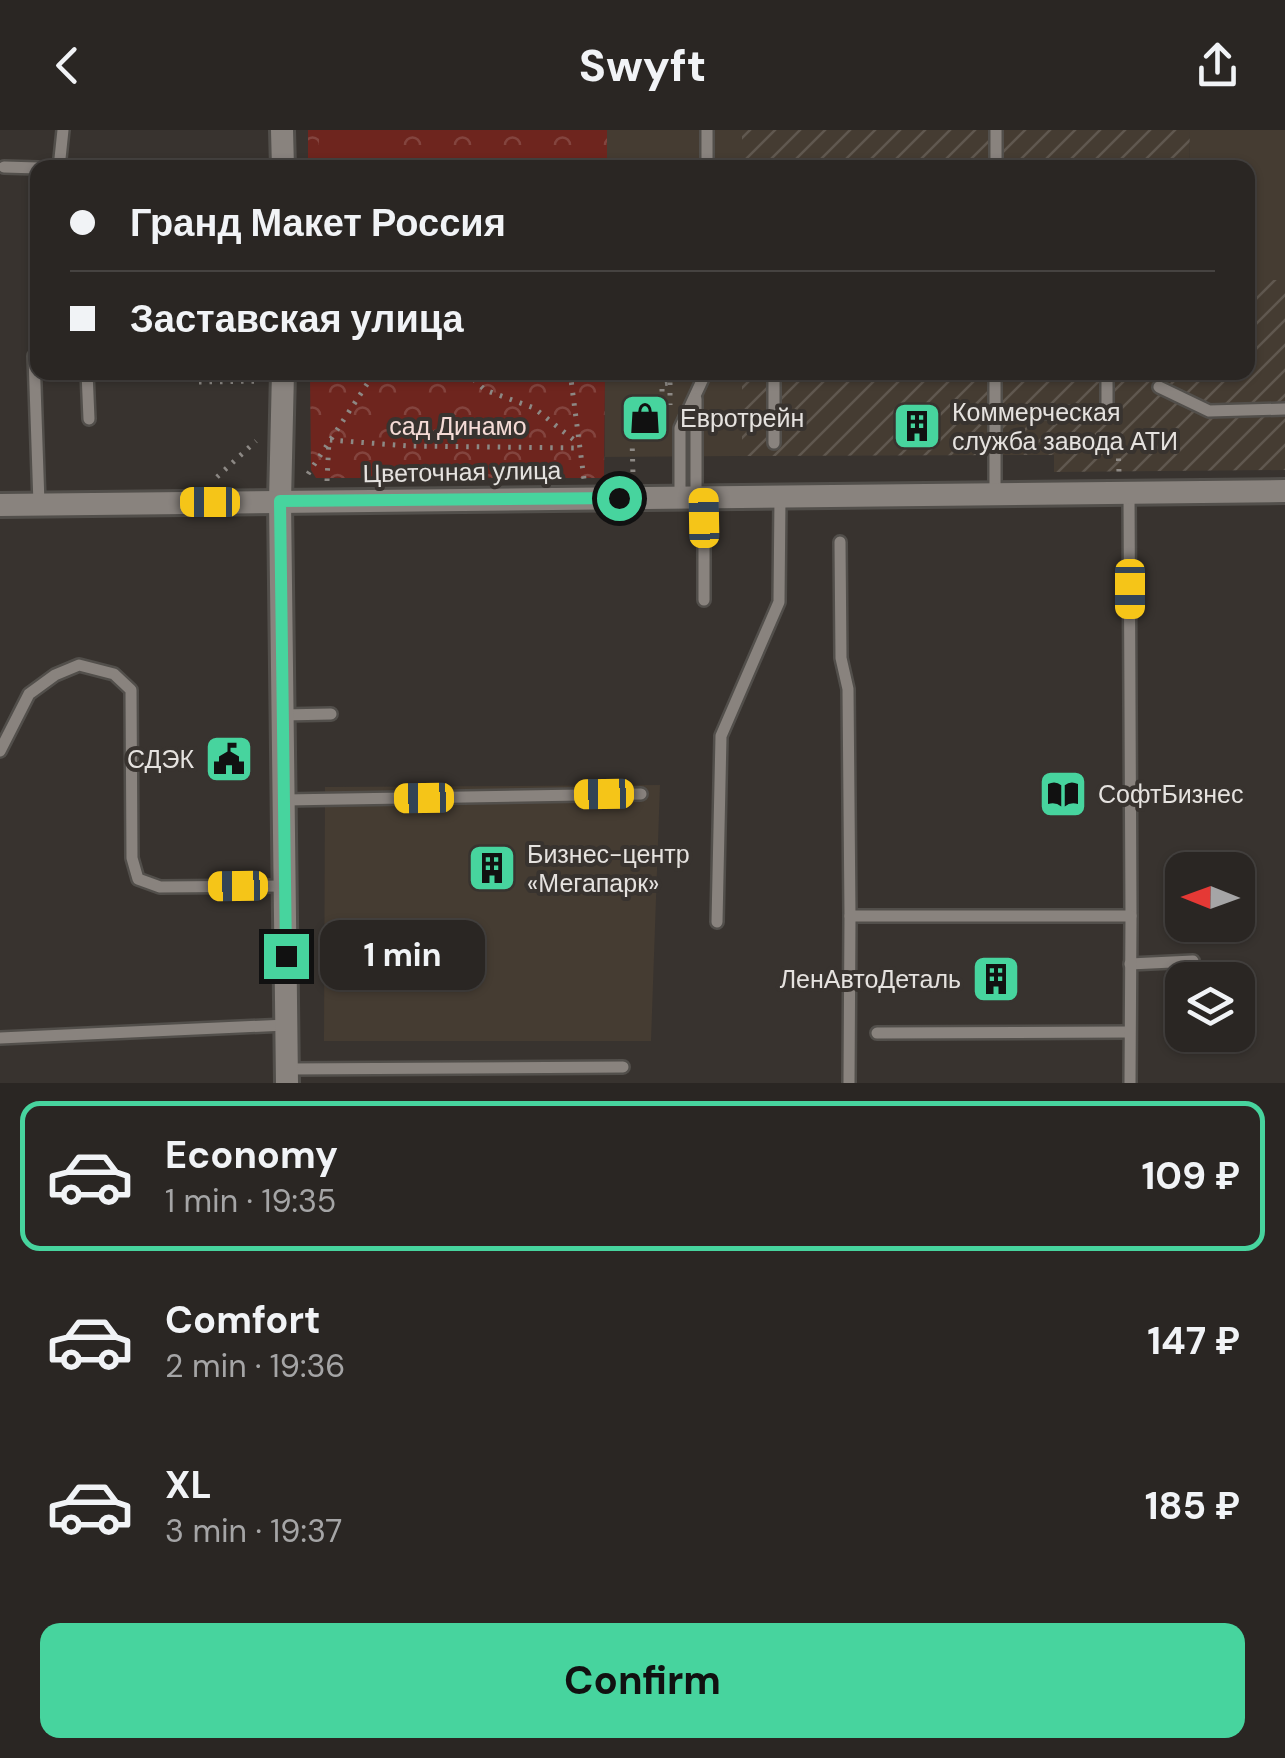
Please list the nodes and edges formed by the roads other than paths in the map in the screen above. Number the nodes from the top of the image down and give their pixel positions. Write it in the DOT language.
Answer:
graph roads {
  1 [pos="63,130"];
  2 [pos="282,130"];
  3 [pos="707,130"];
  4 [pos="996,130"];
  5 [pos="60,160"];
  6 [pos="283,160"];
  7 [pos="707,160"];
  8 [pos="996,160"];
  9 [pos="4,167"];
  10 [pos="30,168"];
  11 [pos="35,380"];
  12 [pos="87,380"];
  13 [pos="274,380"];
  14 [pos="702,380"];
  15 [pos="774,380"];
  16 [pos="995,380"];
  17 [pos="1107,380"];
  18 [pos="1159,387"];
  19 [pos="1285,409"];
  20 [pos="994,412"];
  21 [pos="89,420"];
  22 [pos="774,443"];
  23 [pos="1124,484"];
  24 [pos="1285,491"];
  25 [pos="995,494"];
  26 [pos="693,497"];
  27 [pos="780,497"];
  28 [pos="280,501"];
  29 [pos="38,504"];
  30 [pos="0,505"];
  31 [pos="840,542"];
  32 [pos="704,600"];
  33 [pos="283,714"];
  34 [pos="332,714"];
  35 [pos="0,751"];
  36 [pos="641,794"];
  37 [pos="284,800"];
  38 [pos="285,886"];
  39 [pos="850,916"];
  40 [pos="1131,916"];
  41 [pos="716,922"];
  42 [pos="1165,963"];
  43 [pos="1130,964"];
  44 [pos="286,1025"];
  45 [pos="1129,1032"];
  46 [pos="877,1033"];
  47 [pos="0,1038"];
  48 [pos="623,1067"];
  49 [pos="287,1076"];
  50 [pos="850,1083"];
  51 [pos="1130,1083"];
  1 -- 5 [label="lane"];
  2 -- 6 [label="street"];
  3 -- 7 [label="lane"];
  4 -- 8 [label="lane"];
  9 -- 10 [label="lane"];
  11 -- 29 [label="lane"];
  12 -- 21 [label="lane"];
  13 -- 28 [label="street"];
  14 -- 26 [label="lane"];
  15 -- 22 [label="lane"];
  16 -- 20 [label="lane"];
  17 -- 20 [label="lane"];
  18 -- 19 [label="lane"];
  20 -- 25 [label="lane"];
  23 -- 24 [label="street, Цветочная улица"];
  23 -- 25 [label="street, Цветочная улица"];
  23 -- 40 [label="lane"];
  25 -- 27 [label="street, Цветочная улица"];
  26 -- 27 [label="street, Цветочная улица"];
  26 -- 28 [label="street, Цветочная улица"];
  26 -- 32 [label="lane"];
  27 -- 41 [label="lane"];
  28 -- 29 [label="street, Цветочная улица"];
  28 -- 33 [label="street"];
  29 -- 30 [label="street, Цветочная улица"];
  31 -- 39 [label="lane"];
  33 -- 34 [label="lane"];
  33 -- 37 [label="street"];
  35 -- 38 [label="lane"];
  36 -- 37 [label="lane"];
  37 -- 38 [label="street"];
  38 -- 44 [label="street"];
  39 -- 40 [label="lane"];
  39 -- 50 [label="lane"];
  40 -- 43 [label="lane"];
  42 -- 43 [label="lane"];
  43 -- 45 [label="lane"];
  44 -- 47 [label="lane"];
  44 -- 49 [label="street"];
  45 -- 46 [label="lane"];
  45 -- 51 [label="lane"];
  48 -- 49 [label="lane"];
}
